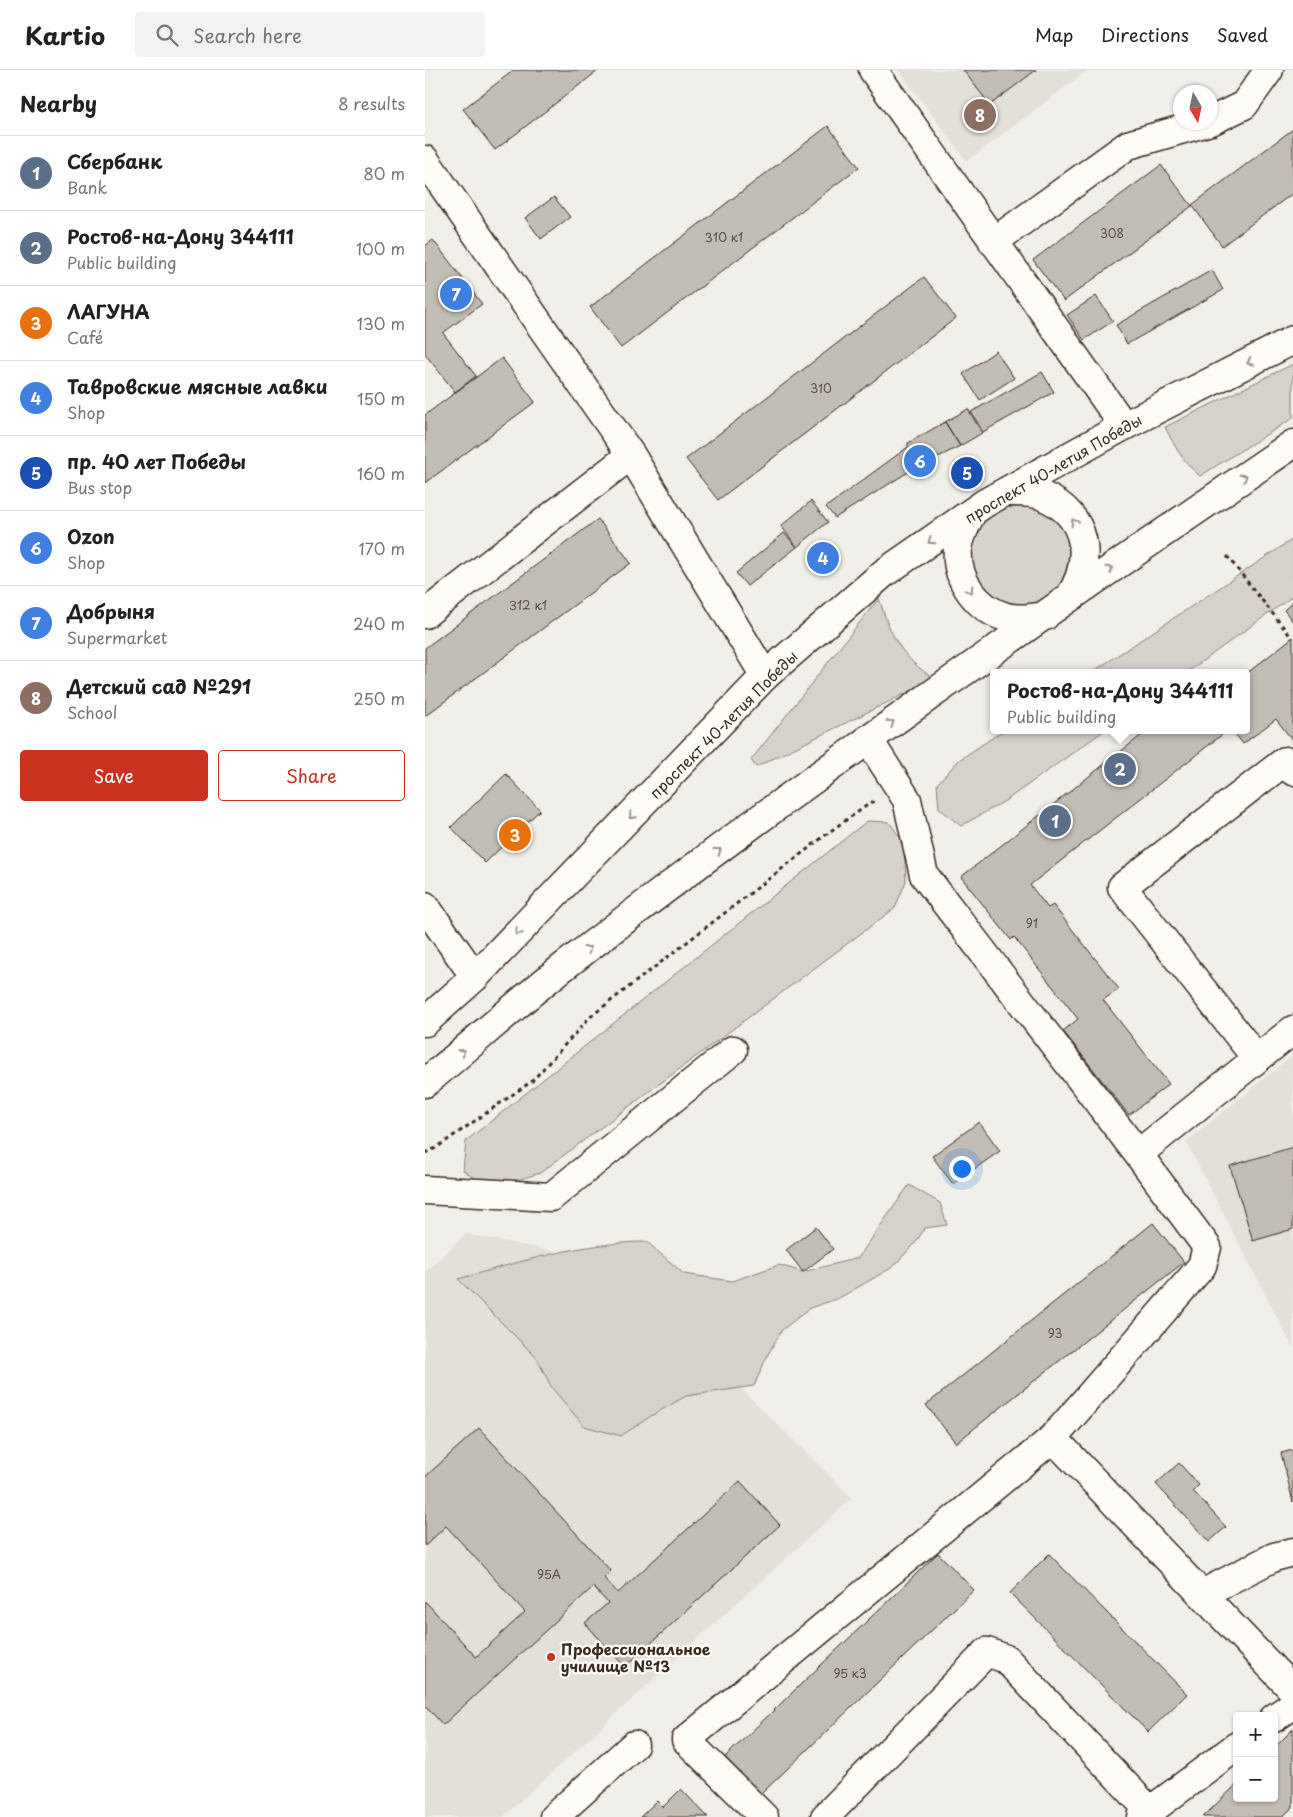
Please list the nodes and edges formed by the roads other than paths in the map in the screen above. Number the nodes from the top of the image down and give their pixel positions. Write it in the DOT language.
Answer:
graph roads {
  1 [pos="873,70"];
  2 [pos="1269,70"];
  3 [pos="1218,118"];
  4 [pos="1180,130"];
  5 [pos="425,160"];
  6 [pos="993,242"];
  7 [pos="1293,340"];
  8 [pos="1124,426"];
  9 [pos="1293,444"];
  10 [pos="631,456"];
  11 [pos="1005,492"];
  12 [pos="972,512"];
  13 [pos="1069,599"];
  14 [pos="425,614"];
  15 [pos="1045,616"];
  16 [pos="765,676"];
  17 [pos="868,739"];
  18 [pos="1293,771"];
  19 [pos="425,906"];
  20 [pos="475,977"];
  21 [pos="425,1022"];
  22 [pos="1293,1030"];
  23 [pos="733,1050"];
  24 [pos="1257,1059"];
  25 [pos="425,1083"];
  26 [pos="1139,1154"];
  27 [pos="425,1190"];
  28 [pos="1053,1438"];
  29 [pos="1293,1552"];
  30 [pos="1202,1594"];
  31 [pos="1293,1690"];
  32 [pos="1293,1705"];
  33 [pos="1278,1715"];
  34 [pos="634,1745"];
  35 [pos="1233,1749"];
  36 [pos="1145,1814"];
  37 [pos="554,1817"];
  38 [pos="764,1817"];
  39 [pos="825,1817"];
  1 -- 6 [label="main road"];
  2 -- 3 [label="main road"];
  4 -- 6 [label="main road"];
  5 -- 10 [label="main road"];
  6 -- 8 [label="main road"];
  7 -- 8 [label="main road, проспект 40-летия Победы, one-way"];
  8 -- 11 [label="main road, проспект 40-летия Победы"];
  13 -- 9 [label="main road, one-way"];
  10 -- 14 [label="main road"];
  10 -- 16 [label="main road"];
  11 -- 12 [label="main road, проспект 40-летия Победы"];
  13 -- 11 [label="main road, one-way"];
  12 -- 15 [label="main road, one-way"];
  12 -- 16 [label="main road, проспект 40-летия Победы, one-way"];
  13 -- 15 [label="main road"];
  17 -- 15 [label="main road, one-way"];
  16 -- 20 [label="main road, проспект 40-летия Победы, one-way"];
  25 -- 17 [label="main road, one-way"];
  17 -- 26 [label="main road"];
  18 -- 24 [label="main road"];
  19 -- 20 [label="main road"];
  20 -- 21 [label="main road, проспект 40-летия Победы"];
  22 -- 24 [label="main road"];
  23 -- 27 [label="main road"];
  24 -- 26 [label="main road"];
  26 -- 28 [label="main road"];
  28 -- 30 [label="main road"];
  28 -- 38 [label="main road"];
  29 -- 30 [label="main road"];
  30 -- 31 [label="main road"];
  32 -- 33 [label="main road"];
  34 -- 37 [label="main road"];
  35 -- 36 [label="main road"];
  36 -- 39 [label="main road"];
}
